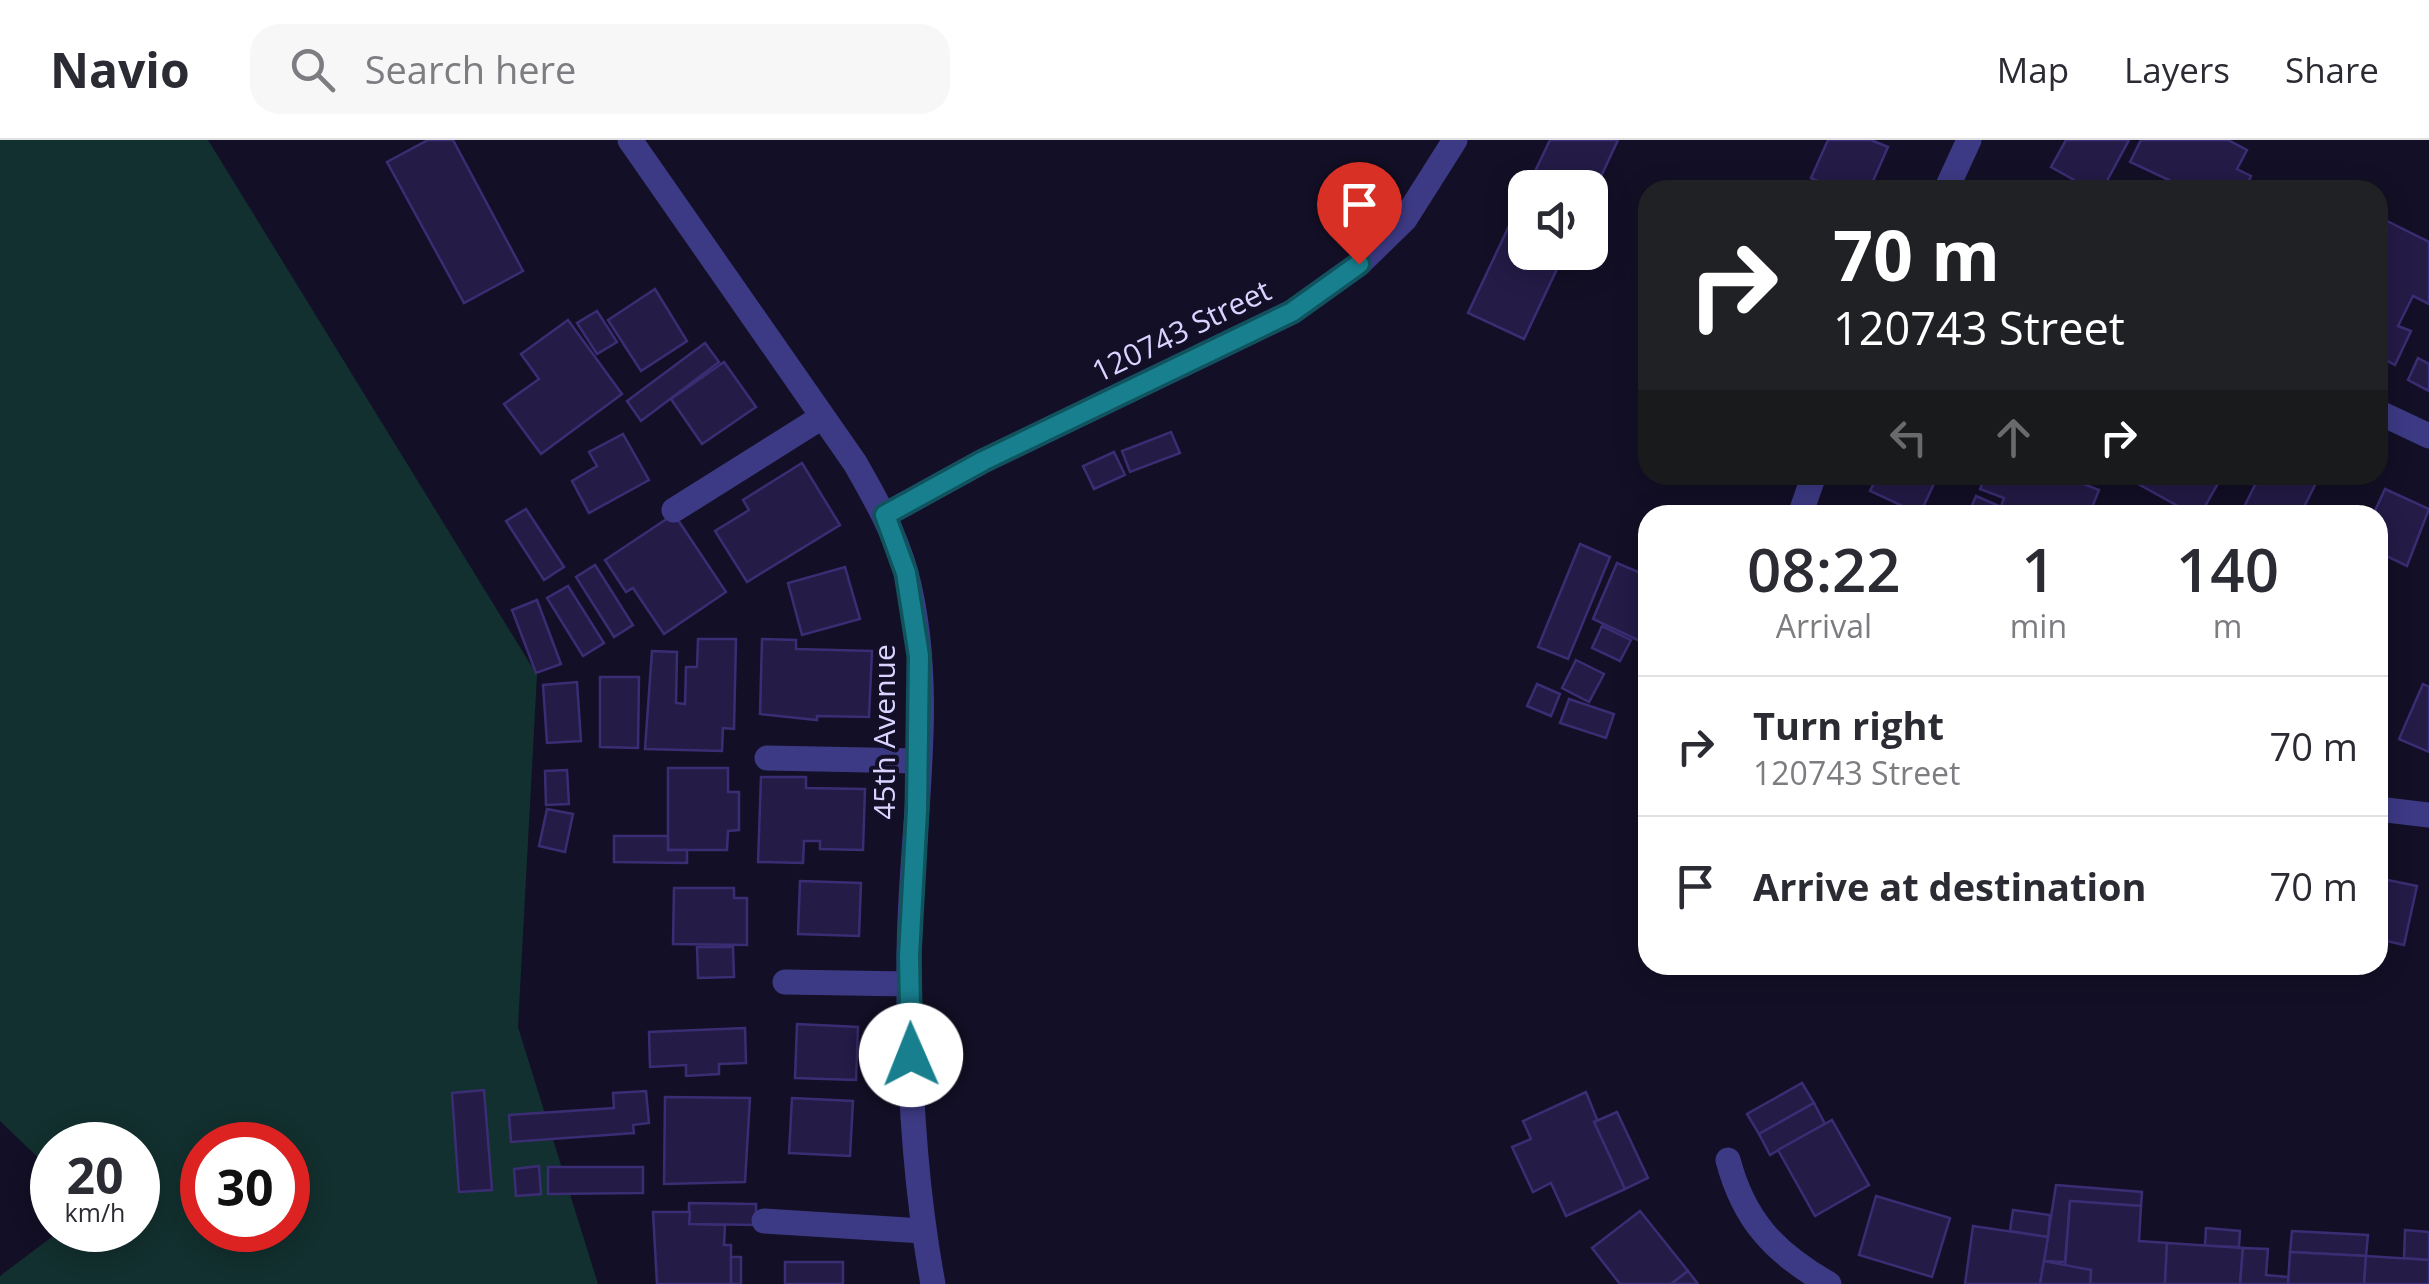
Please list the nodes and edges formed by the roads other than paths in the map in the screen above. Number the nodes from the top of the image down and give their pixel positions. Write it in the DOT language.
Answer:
graph roads {
  1 [pos="630,140"];
  2 [pos="1455,140"];
  3 [pos="1970,140"];
  4 [pos="1951,180"];
  5 [pos="822,416"];
  6 [pos="2388,417"];
  7 [pos="2429,436"];
  8 [pos="674,510"];
  9 [pos="885,515"];
  10 [pos="768,758"];
  11 [pos="918,761"];
  12 [pos="2388,809"];
  13 [pos="2429,815"];
  14 [pos="785,982"];
  15 [pos="909,984"];
  16 [pos="1728,1160"];
  17 [pos="764,1220"];
  18 [pos="923,1232"];
  19 [pos="933,1284"];
  20 [pos="1830,1284"];
  1 -- 5 [label="street, 45th Avenue"];
  2 -- 9 [label="street, 120743 Street"];
  3 -- 4 [label="street"];
  5 -- 8 [label="street"];
  5 -- 9 [label="street, 45th Avenue"];
  6 -- 7 [label="street"];
  9 -- 11 [label="street, 45th Avenue"];
  10 -- 11 [label="street"];
  11 -- 15 [label="street, 45th Avenue"];
  12 -- 13 [label="street"];
  14 -- 15 [label="street"];
  15 -- 18 [label="street, 45th Avenue"];
  16 -- 20 [label="street"];
  17 -- 18 [label="street"];
  18 -- 19 [label="street, 45th Avenue"];
}
